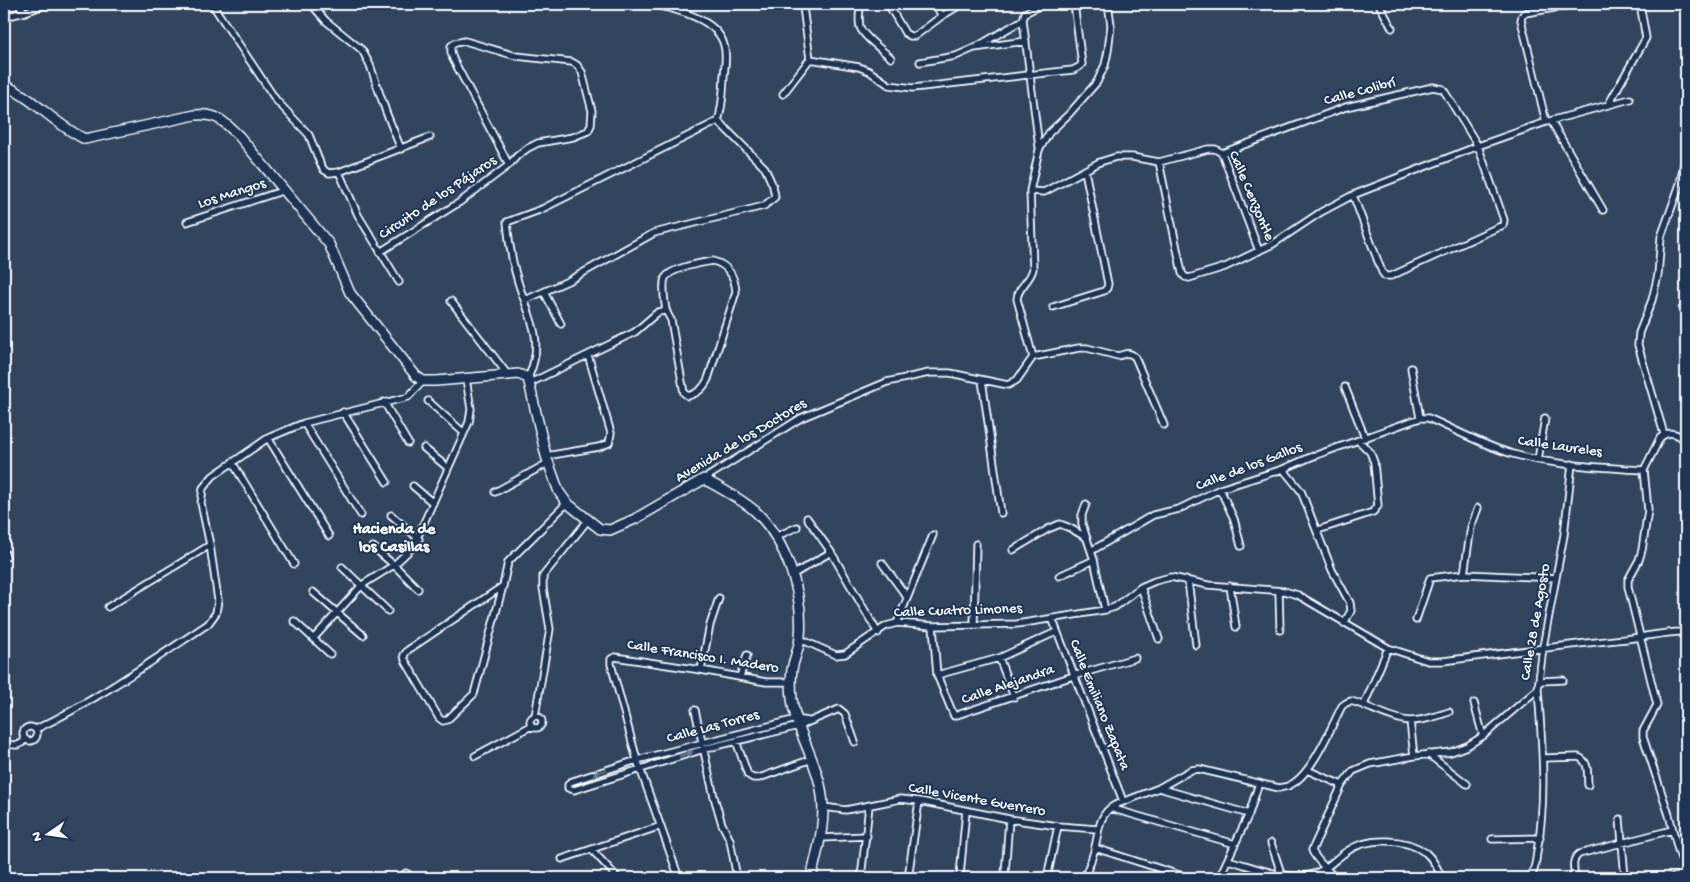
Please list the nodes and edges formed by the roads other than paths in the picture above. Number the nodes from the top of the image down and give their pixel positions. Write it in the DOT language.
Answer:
graph roads {
  1 [pos="18,4"];
  2 [pos="47,4"];
  3 [pos="212,4"];
  4 [pos="311,4"];
  5 [pos="650,4"];
  6 [pos="860,4"];
  7 [pos="888,4"];
  8 [pos="935,4"];
  9 [pos="962,4"];
  10 [pos="1074,4"];
  11 [pos="1108,4"];
  12 [pos="1379,4"];
  13 [pos="1578,4"];
  14 [pos="1640,4"];
  15 [pos="1683,4"];
  16 [pos="1041,5"];
  17 [pos="671,6"];
  18 [pos="803,7"];
  19 [pos="26,12"];
  20 [pos="942,16"];
  21 [pos="4,17"];
  22 [pos="1022,20"];
  23 [pos="1686,21"];
  24 [pos="1392,28"];
  25 [pos="1026,41"];
  26 [pos="974,48"];
  27 [pos="891,58"];
  28 [pos="810,59"];
  29 [pos="920,62"];
  30 [pos="1030,74"];
  31 [pos="4,85"];
  32 [pos="783,94"];
  33 [pos="1630,99"];
  34 [pos="1608,105"];
  35 [pos="718,121"];
  36 [pos="1549,122"];
  37 [pos="430,137"];
  38 [pos="1478,146"];
  39 [pos="401,149"];
  40 [pos="1039,150"];
  41 [pos="1686,152"];
  42 [pos="1222,153"];
  43 [pos="1159,162"];
  44 [pos="510,165"];
  45 [pos="1085,171"];
  46 [pos="339,172"];
  47 [pos="285,190"];
  48 [pos="1030,191"];
  49 [pos="1353,195"];
  50 [pos="1602,210"];
  51 [pos="187,222"];
  52 [pos="1259,251"];
  53 [pos="380,252"];
  54 [pos="399,282"];
  55 [pos="544,292"];
  56 [pos="526,300"];
  57 [pos="451,301"];
  58 [pos="1053,307"];
  59 [pos="665,311"];
  60 [pos="561,324"];
  61 [pos="588,356"];
  62 [pos="1033,357"];
  63 [pos="1410,368"];
  64 [pos="508,375"];
  65 [pos="466,379"];
  66 [pos="423,380"];
  67 [pos="982,380"];
  68 [pos="529,381"];
  69 [pos="1345,387"];
  70 [pos="428,401"];
  71 [pos="384,402"];
  72 [pos="343,412"];
  73 [pos="1420,418"];
  74 [pos="1545,418"];
  75 [pos="304,423"];
  76 [pos="1164,425"];
  77 [pos="464,433"];
  78 [pos="1664,434"];
  79 [pos="268,438"];
  80 [pos="1362,439"];
  81 [pos="1686,442"];
  82 [pos="408,443"];
  83 [pos="424,448"];
  84 [pos="547,459"];
  85 [pos="1538,460"];
  86 [pos="232,462"];
  87 [pos="1572,464"];
  88 [pos="448,468"];
  89 [pos="1283,469"];
  90 [pos="1644,470"];
  91 [pos="704,479"];
  92 [pos="387,482"];
  93 [pos="413,486"];
  94 [pos="1220,489"];
  95 [pos="495,492"];
  96 [pos="433,503"];
  97 [pos="567,503"];
  98 [pos="1086,504"];
  99 [pos="1478,508"];
  100 [pos="1001,513"];
  101 [pos="361,515"];
  102 [pos="391,515"];
  103 [pos="807,518"];
  104 [pos="588,520"];
  105 [pos="797,527"];
  106 [pos="1318,530"];
  107 [pos="933,535"];
  108 [pos="329,536"];
  109 [pos="775,537"];
  110 [pos="418,538"];
  111 [pos="1087,538"];
  112 [pos="976,544"];
  113 [pos="210,546"];
  114 [pos="1241,546"];
  115 [pos="372,547"];
  116 [pos="1013,550"];
  117 [pos="1091,551"];
  118 [pos="831,552"];
  119 [pos="1094,560"];
  120 [pos="882,563"];
  121 [pos="294,564"];
  122 [pos="394,565"];
  123 [pos="342,567"];
  124 [pos="1464,574"];
  125 [pos="792,575"];
  126 [pos="1059,576"];
  127 [pos="1556,578"];
  128 [pos="1188,580"];
  129 [pos="362,585"];
  130 [pos="503,586"];
  131 [pos="1230,586"];
  132 [pos="1141,587"];
  133 [pos="418,589"];
  134 [pos="1278,590"];
  135 [pos="312,592"];
  136 [pos="907,597"];
  137 [pos="719,598"];
  138 [pos="108,607"];
  139 [pos="1105,610"];
  140 [pos="388,611"];
  141 [pos="336,612"];
  142 [pos="1052,618"];
  143 [pos="1416,620"];
  144 [pos="294,621"];
  145 [pos="897,623"];
  146 [pos="1344,623"];
  147 [pos="974,624"];
  148 [pos="933,626"];
  149 [pos="1236,627"];
  150 [pos="1280,630"];
  151 [pos="1056,632"];
  152 [pos="1686,632"];
  153 [pos="878,633"];
  154 [pos="363,635"];
  155 [pos="314,638"];
  156 [pos="1642,638"];
  157 [pos="800,639"];
  158 [pos="1158,639"];
  159 [pos="1196,645"];
  160 [pos="1388,648"];
  161 [pos="1543,648"];
  162 [pos="330,654"];
  163 [pos="747,655"];
  164 [pos="999,658"];
  165 [pos="1135,658"];
  166 [pos="702,670"];
  167 [pos="937,675"];
  168 [pos="1073,676"];
  169 [pos="740,677"];
  170 [pos="1563,680"];
  171 [pos="1540,681"];
  172 [pos="791,682"];
  173 [pos="1538,689"];
  174 [pos="1014,697"];
  175 [pos="1474,703"];
  176 [pos="1364,705"];
  177 [pos="695,710"];
  178 [pos="1448,712"];
  179 [pos="1410,721"];
  180 [pos="798,722"];
  181 [pos="36,729"];
  182 [pos="1483,736"];
  183 [pos="25,739"];
  184 [pos="736,741"];
  185 [pos="701,742"];
  186 [pos="855,742"];
  187 [pos="4,743"];
  188 [pos="704,749"];
  189 [pos="1428,754"];
  190 [pos="474,756"];
  191 [pos="1414,756"];
  192 [pos="1544,758"];
  193 [pos="812,759"];
  194 [pos="636,760"];
  195 [pos="639,768"];
  196 [pos="1308,770"];
  197 [pos="1259,783"];
  198 [pos="1467,784"];
  199 [pos="1342,785"];
  200 [pos="1588,785"];
  201 [pos="1159,788"];
  202 [pos="919,801"];
  203 [pos="1123,801"];
  204 [pos="869,806"];
  205 [pos="823,808"];
  206 [pos="1110,808"];
  207 [pos="966,811"];
  208 [pos="1249,814"];
  209 [pos="1009,819"];
  210 [pos="1620,819"];
  211 [pos="661,826"];
  212 [pos="1058,826"];
  213 [pos="1097,829"];
  214 [pos="1672,830"];
  215 [pos="867,836"];
  216 [pos="821,838"];
  217 [pos="1540,838"];
  218 [pos="1492,839"];
  219 [pos="1622,842"];
  220 [pos="1235,844"];
  221 [pos="1271,844"];
  222 [pos="1095,848"];
  223 [pos="1686,848"];
  224 [pos="592,850"];
  225 [pos="1678,850"];
  226 [pos="562,859"];
  227 [pos="1228,860"];
  228 [pos="1327,868"];
  229 [pos="1048,873"];
  230 [pos="1686,873"];
  231 [pos="1005,874"];
  232 [pos="960,875"];
  233 [pos="1282,877"];
  234 [pos="400,878"];
  235 [pos="413,878"];
  236 [pos="618,878"];
  237 [pos="679,878"];
  238 [pos="737,878"];
  239 [pos="811,878"];
  240 [pos="861,878"];
  241 [pos="908,878"];
  242 [pos="1084,878"];
  243 [pos="1189,878"];
  244 [pos="1219,878"];
  245 [pos="1335,878"];
  246 [pos="1442,878"];
  247 [pos="1530,878"];
  248 [pos="1575,878"];
  249 [pos="1625,878"];
  250 [pos="1671,878"];
  1 -- 19 [label="street"];
  2 -- 19 [label="street"];
  3 -- 46 [label="street"];
  4 -- 39 [label="street"];
  5 -- 17 [label="street"];
  6 -- 27 [label="street"];
  7 -- 20 [label="street"];
  8 -- 20 [label="street"];
  9 -- 20 [label="street"];
  10 -- 30 [label="street"];
  11 -- 40 [label="street"];
  12 -- 24 [label="street"];
  13 -- 36 [label="street"];
  14 -- 34 [label="street"];
  15 -- 23 [label="street"];
  16 -- 22 [label="street"];
  17 -- 35 [label="street"];
  18 -- 28 [label="street"];
  19 -- 21 [label="street"];
  22 -- 25 [label="street"];
  22 -- 26 [label="street"];
  25 -- 26 [label="street"];
  25 -- 30 [label="street"];
  26 -- 29 [label="street"];
  28 -- 30 [label="street"];
  28 -- 32 [label="street"];
  30 -- 40 [label="street"];
  31 -- 47 [label="main road"];
  33 -- 34 [label="street, Calle Cenzontle"];
  34 -- 36 [label="street, Calle Cenzontle"];
  35 -- 55 [label="street"];
  35 -- 56 [label="street"];
  36 -- 38 [label="street, Calle Cenzontle"];
  36 -- 50 [label="street"];
  37 -- 39 [label="street"];
  38 -- 42 [label="street, Calle Colibrí"];
  38 -- 49 [label="street, Calle Cenzontle"];
  38 -- 49 [label="street, Calle Colibrí"];
  39 -- 46 [label="street"];
  40 -- 48 [label="street"];
  41 -- 78 [label="street"];
  42 -- 43 [label="street, Calle Cenzontle"];
  42 -- 52 [label="street, Calle Cenzontle"];
  43 -- 45 [label="street, Calle Cenzontle"];
  43 -- 52 [label="street"];
  44 -- 44 [label="street, Circuito de los Pájaros"];
  44 -- 53 [label="street, Circuito de los Pájaros"];
  45 -- 48 [label="street, Calle Cenzontle"];
  45 -- 58 [label="street"];
  46 -- 53 [label="street, Circuito de los Pájaros"];
  47 -- 51 [label="street, Los Mangos"];
  47 -- 66 [label="main road"];
  48 -- 62 [label="street"];
  49 -- 52 [label="street, Calle Cenzontle"];
  53 -- 54 [label="street, Circuito de los Pájaros"];
  55 -- 56 [label="street"];
  55 -- 60 [label="street"];
  56 -- 68 [label="street"];
  57 -- 64 [label="street"];
  59 -- 59 [label="street"];
  59 -- 61 [label="street"];
  61 -- 68 [label="street"];
  61 -- 84 [label="street"];
  62 -- 67 [label="street, Avenida de los Doctores"];
  62 -- 76 [label="street"];
  63 -- 73 [label="street"];
  64 -- 65 [label="main road"];
  64 -- 68 [label="main road"];
  65 -- 66 [label="main road"];
  65 -- 77 [label="street"];
  66 -- 71 [label="street"];
  67 -- 91 [label="street, Avenida de los Doctores"];
  67 -- 100 [label="street"];
  68 -- 84 [label="main road, Avenida de los Doctores"];
  69 -- 80 [label="street"];
  70 -- 77 [label="street"];
  71 -- 72 [label="street"];
  71 -- 82 [label="street"];
  72 -- 75 [label="street"];
  72 -- 92 [label="street"];
  73 -- 80 [label="street, Calle de los Gallos"];
  73 -- 85 [label="street, Calle Laureles"];
  74 -- 85 [label="street"];
  75 -- 79 [label="street"];
  75 -- 101 [label="street"];
  77 -- 88 [label="street"];
  78 -- 81 [label="street"];
  78 -- 90 [label="street"];
  79 -- 86 [label="street"];
  79 -- 108 [label="street"];
  80 -- 89 [label="street, Calle de los Gallos"];
  80 -- 106 [label="street"];
  83 -- 88 [label="street"];
  84 -- 95 [label="street"];
  84 -- 97 [label="main road, Avenida de los Doctores"];
  85 -- 87 [label="street, Calle Laureles"];
  86 -- 113 [label="street"];
  86 -- 121 [label="street"];
  87 -- 90 [label="street, Calle Laureles"];
  87 -- 127 [label="street, Calle 28 de Agosto"];
  88 -- 96 [label="street"];
  89 -- 94 [label="street, Calle de los Gallos"];
  89 -- 106 [label="street"];
  90 -- 156 [label="street"];
  91 -- 104 [label="main road, Avenida de los Doctores"];
  91 -- 109 [label="main road"];
  93 -- 96 [label="street"];
  94 -- 114 [label="street"];
  94 -- 117 [label="street, Calle de los Gallos"];
  96 -- 110 [label="street"];
  97 -- 104 [label="main road, Avenida de los Doctores"];
  97 -- 130 [label="street"];
  98 -- 111 [label="street"];
  99 -- 124 [label="street"];
  102 -- 110 [label="street"];
  103 -- 118 [label="street"];
  104 -- 190 [label="street"];
  105 -- 109 [label="street"];
  106 -- 146 [label="street"];
  107 -- 136 [label="street"];
  109 -- 125 [label="main road"];
  110 -- 122 [label="street"];
  111 -- 116 [label="street"];
  111 -- 117 [label="street"];
  112 -- 147 [label="street"];
  113 -- 138 [label="street"];
  113 -- 181 [label="street"];
  115 -- 122 [label="street"];
  117 -- 119 [label="street"];
  118 -- 125 [label="street"];
  118 -- 153 [label="street"];
  119 -- 126 [label="street"];
  119 -- 139 [label="street"];
  120 -- 136 [label="street"];
  122 -- 129 [label="street"];
  122 -- 133 [label="street"];
  123 -- 129 [label="street"];
  124 -- 127 [label="street"];
  124 -- 143 [label="street"];
  125 -- 157 [label="main road"];
  127 -- 161 [label="street, Calle 28 de Agosto"];
  128 -- 131 [label="street, Calle Cuatro Limones"];
  128 -- 132 [label="street, Calle Cuatro Limones"];
  128 -- 159 [label="street"];
  129 -- 140 [label="street"];
  129 -- 141 [label="street"];
  130 -- 130 [label="street"];
  131 -- 134 [label="street, Calle Cuatro Limones"];
  131 -- 149 [label="street"];
  132 -- 139 [label="street, Calle Cuatro Limones"];
  132 -- 158 [label="street"];
  134 -- 146 [label="street, Calle Cuatro Limones"];
  134 -- 150 [label="street"];
  135 -- 141 [label="street"];
  136 -- 145 [label="street"];
  137 -- 166 [label="street"];
  139 -- 142 [label="street, Calle Cuatro Limones"];
  141 -- 154 [label="street"];
  141 -- 155 [label="street"];
  142 -- 147 [label="street, Calle Cuatro Limones"];
  142 -- 151 [label="street, Calle Emiliano Zapata"];
  144 -- 155 [label="street"];
  145 -- 148 [label="street, Calle Cuatro Limones"];
  145 -- 153 [label="street, Calle Cuatro Limones"];
  146 -- 160 [label="street, Calle Cuatro Limones"];
  147 -- 148 [label="street, Calle Cuatro Limones"];
  148 -- 167 [label="street, Calle Alejandra"];
  151 -- 164 [label="street"];
  151 -- 168 [label="street, Calle Emiliano Zapata"];
  152 -- 156 [label="street, Calle Cuatro Limones"];
  153 -- 157 [label="street, Calle Cuatro Limones"];
  155 -- 162 [label="street"];
  156 -- 161 [label="street, Calle Cuatro Limones"];
  156 -- 214 [label="street"];
  157 -- 172 [label="main road"];
  160 -- 161 [label="street, Calle Cuatro Limones"];
  160 -- 176 [label="street"];
  161 -- 171 [label="street, Calle 28 de Agosto"];
  163 -- 169 [label="street"];
  164 -- 167 [label="street"];
  164 -- 174 [label="street"];
  165 -- 168 [label="street, Calle Alejandra"];
  166 -- 169 [label="street, Calle Francisco I. Madero"];
  166 -- 194 [label="street, Calle Francisco I. Madero"];
  167 -- 174 [label="street, Calle Alejandra"];
  168 -- 174 [label="street, Calle Alejandra"];
  168 -- 203 [label="street, Calle Emiliano Zapata"];
  169 -- 172 [label="street, Calle Francisco I. Madero"];
  170 -- 171 [label="street"];
  171 -- 173 [label="street, Calle 28 de Agosto"];
  172 -- 180 [label="main road"];
  173 -- 182 [label="street, Calle 28 de Agosto"];
  173 -- 192 [label="street"];
  175 -- 182 [label="street"];
  176 -- 179 [label="street"];
  176 -- 196 [label="street"];
  177 -- 185 [label="street"];
  178 -- 179 [label="street"];
  179 -- 191 [label="street"];
  180 -- 184 [label="street, Calle Las Torres"];
  180 -- 185 [label="street, Calle Las Torres"];
  180 -- 186 [label="street"];
  180 -- 193 [label="main road"];
  181 -- 183 [label="street"];
  181 -- 183 [label="street"];
  182 -- 189 [label="street, Calle 28 de Agosto"];
  183 -- 187 [label="street"];
  184 -- 188 [label="street, Calle Las Torres"];
  184 -- 193 [label="street"];
  185 -- 188 [label="street"];
  185 -- 194 [label="street, Calle Las Torres"];
  195 -- 188 [label="street, Calle Las Torres, one-way"];
  188 -- 238 [label="street"];
  189 -- 191 [label="street, Calle 28 de Agosto"];
  189 -- 198 [label="street"];
  191 -- 199 [label="street, Calle 28 de Agosto"];
  192 -- 200 [label="street"];
  192 -- 217 [label="street"];
  193 -- 205 [label="main road"];
  194 -- 195 [label="street"];
  194 -- 195 [label="street, Calle Las Torres, one-way"];
  195 -- 211 [label="street"];
  196 -- 197 [label="street"];
  196 -- 199 [label="street"];
  197 -- 201 [label="street"];
  197 -- 208 [label="street"];
  199 -- 228 [label="street, Calle 28 de Agosto"];
  201 -- 203 [label="street"];
  201 -- 208 [label="street"];
  202 -- 204 [label="street, Calle Vicente Guerrero"];
  202 -- 207 [label="street, Calle Vicente Guerrero"];
  202 -- 241 [label="street"];
  203 -- 206 [label="street"];
  204 -- 205 [label="street, Calle Vicente Guerrero"];
  204 -- 215 [label="street"];
  205 -- 216 [label="main road"];
  206 -- 213 [label="street"];
  206 -- 220 [label="street"];
  207 -- 209 [label="street, Calle Vicente Guerrero"];
  207 -- 232 [label="street"];
  208 -- 220 [label="street"];
  209 -- 212 [label="street, Calle Vicente Guerrero"];
  209 -- 231 [label="street"];
  210 -- 219 [label="street"];
  211 -- 224 [label="street"];
  211 -- 237 [label="street"];
  212 -- 213 [label="street, Calle Vicente Guerrero"];
  212 -- 229 [label="street"];
  213 -- 222 [label="street"];
  214 -- 219 [label="street"];
  214 -- 225 [label="street"];
  215 -- 216 [label="street"];
  215 -- 240 [label="street"];
  216 -- 239 [label="main road"];
  217 -- 218 [label="street"];
  217 -- 247 [label="street"];
  219 -- 248 [label="street"];
  219 -- 249 [label="street"];
  220 -- 227 [label="street"];
  221 -- 233 [label="street"];
  222 -- 242 [label="street"];
  222 -- 243 [label="street"];
  223 -- 225 [label="street"];
  224 -- 226 [label="street"];
  224 -- 236 [label="street"];
  225 -- 230 [label="street"];
  227 -- 233 [label="street"];
  227 -- 244 [label="street"];
  228 -- 233 [label="street"];
  228 -- 245 [label="street, Calle 28 de Agosto"];
  228 -- 246 [label="street"];
  230 -- 250 [label="street"];
  234 -- 235 [label="street"];
}
